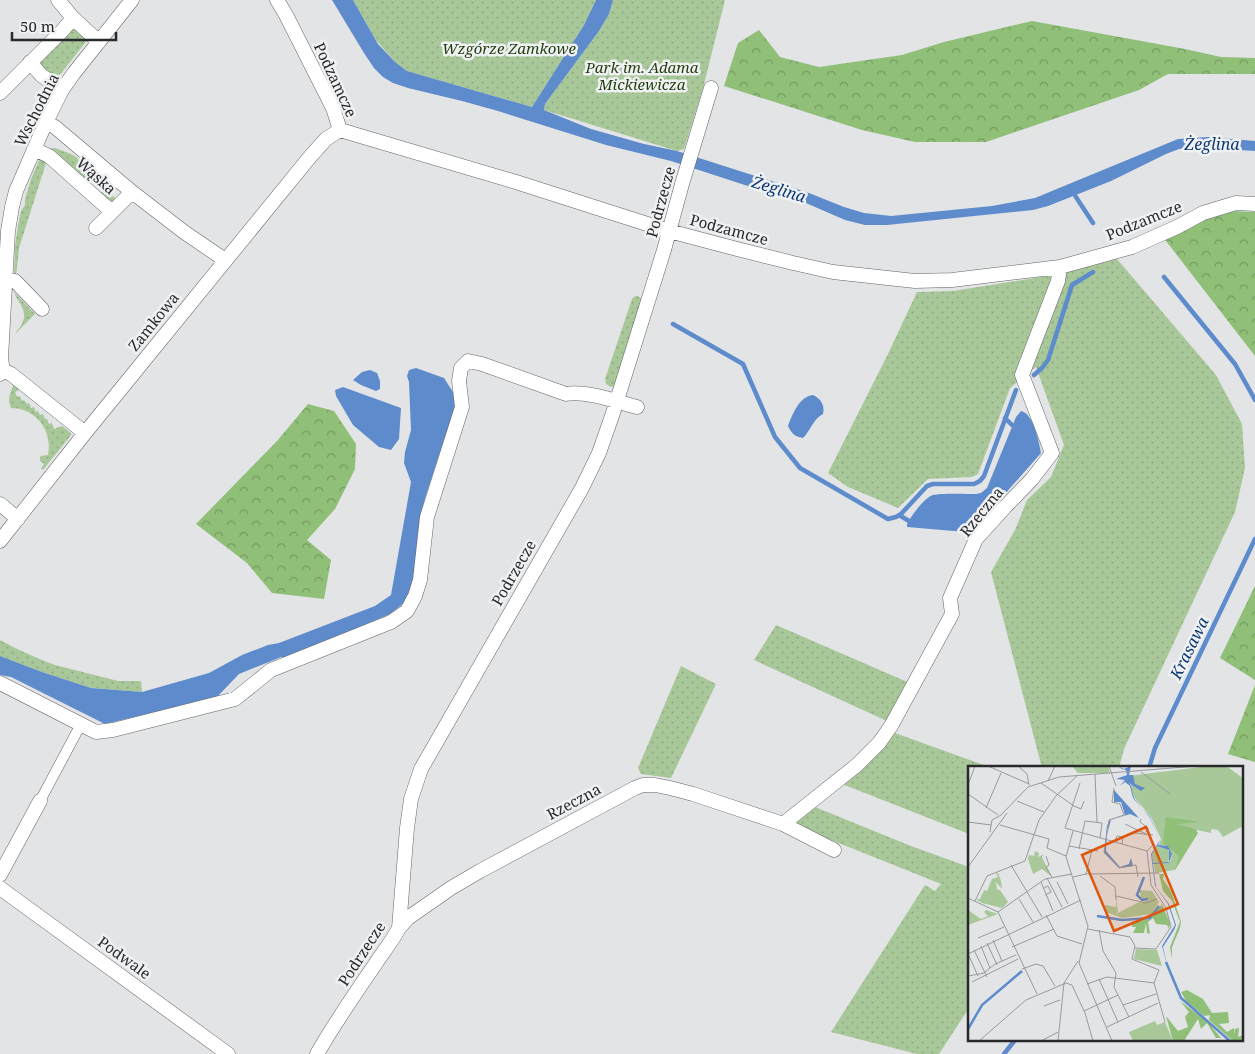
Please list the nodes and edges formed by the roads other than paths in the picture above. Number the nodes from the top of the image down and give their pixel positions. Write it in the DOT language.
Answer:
graph roads {
  1 [pos="58,0"];
  2 [pos="132,0"];
  3 [pos="277,0"];
  4 [pos="73,18"];
  5 [pos="99,42"];
  6 [pos="30,62"];
  7 [pos="711,88"];
  8 [pos="62,90"];
  9 [pos="0,93"];
  10 [pos="46,122"];
  11 [pos="340,130"];
  12 [pos="34,149"];
  13 [pos="132,192"];
  14 [pos="1255,204"];
  15 [pos="112,212"];
  16 [pos="96,228"];
  17 [pos="669,231"];
  18 [pos="225,260"];
  19 [pos="1060,267"];
  20 [pos="2,283"];
  21 [pos="42,309"];
  22 [pos="1,352"];
  23 [pos="1,373"];
  24 [pos="617,402"];
  25 [pos="637,407"];
  26 [pos="85,433"];
  27 [pos="0,504"];
  28 [pos="18,518"];
  29 [pos="0,541"];
  30 [pos="0,683"];
  31 [pos="81,724"];
  32 [pos="40,801"];
  33 [pos="783,824"];
  34 [pos="834,850"];
  35 [pos="0,875"];
  36 [pos="0,888"];
  37 [pos="399,928"];
  38 [pos="228,1054"];
  39 [pos="317,1054"];
  1 -- 4 [label="street"];
  2 -- 5 [label="street, Wschodnia"];
  3 -- 11 [label="street, Podzamcze"];
  4 -- 5 [label="street"];
  4 -- 6 [label="street"];
  5 -- 8 [label="street, Wschodnia"];
  6 -- 8 [label="street"];
  6 -- 9 [label="street"];
  7 -- 17 [label="street, Podrzecze"];
  8 -- 10 [label="street, Wschodnia"];
  10 -- 12 [label="street, Wschodnia"];
  10 -- 13 [label="street, Wąska"];
  11 -- 17 [label="street, Podzamcze"];
  11 -- 18 [label="street, Zamkowa"];
  12 -- 15 [label="street, Wąska"];
  12 -- 20 [label="street, Wschodnia"];
  13 -- 15 [label="street, Wąska"];
  13 -- 18 [label="street, Wąska"];
  14 -- 19 [label="street, Podzamcze"];
  15 -- 16 [label="street"];
  17 -- 19 [label="street, Podzamcze"];
  17 -- 24 [label="street, Podrzecze"];
  18 -- 26 [label="street, Zamkowa"];
  19 -- 33 [label="street, Rzeczna"];
  20 -- 21 [label="street"];
  20 -- 22 [label="street, Wschodnia"];
  22 -- 23 [label="street, Wschodnia"];
  23 -- 26 [label="street"];
  24 -- 25 [label="street"];
  24 -- 31 [label="street"];
  24 -- 37 [label="street, Podrzecze"];
  26 -- 28 [label="street, Zamkowa"];
  27 -- 28 [label="street"];
  28 -- 29 [label="street, Zamkowa"];
  30 -- 31 [label="street"];
  31 -- 32 [label="street"];
  32 -- 35 [label="street"];
  33 -- 34 [label="street, Rzeczna"];
  33 -- 37 [label="street, Rzeczna"];
  36 -- 38 [label="street, Podwale"];
  37 -- 39 [label="street, Podrzecze"];
}
